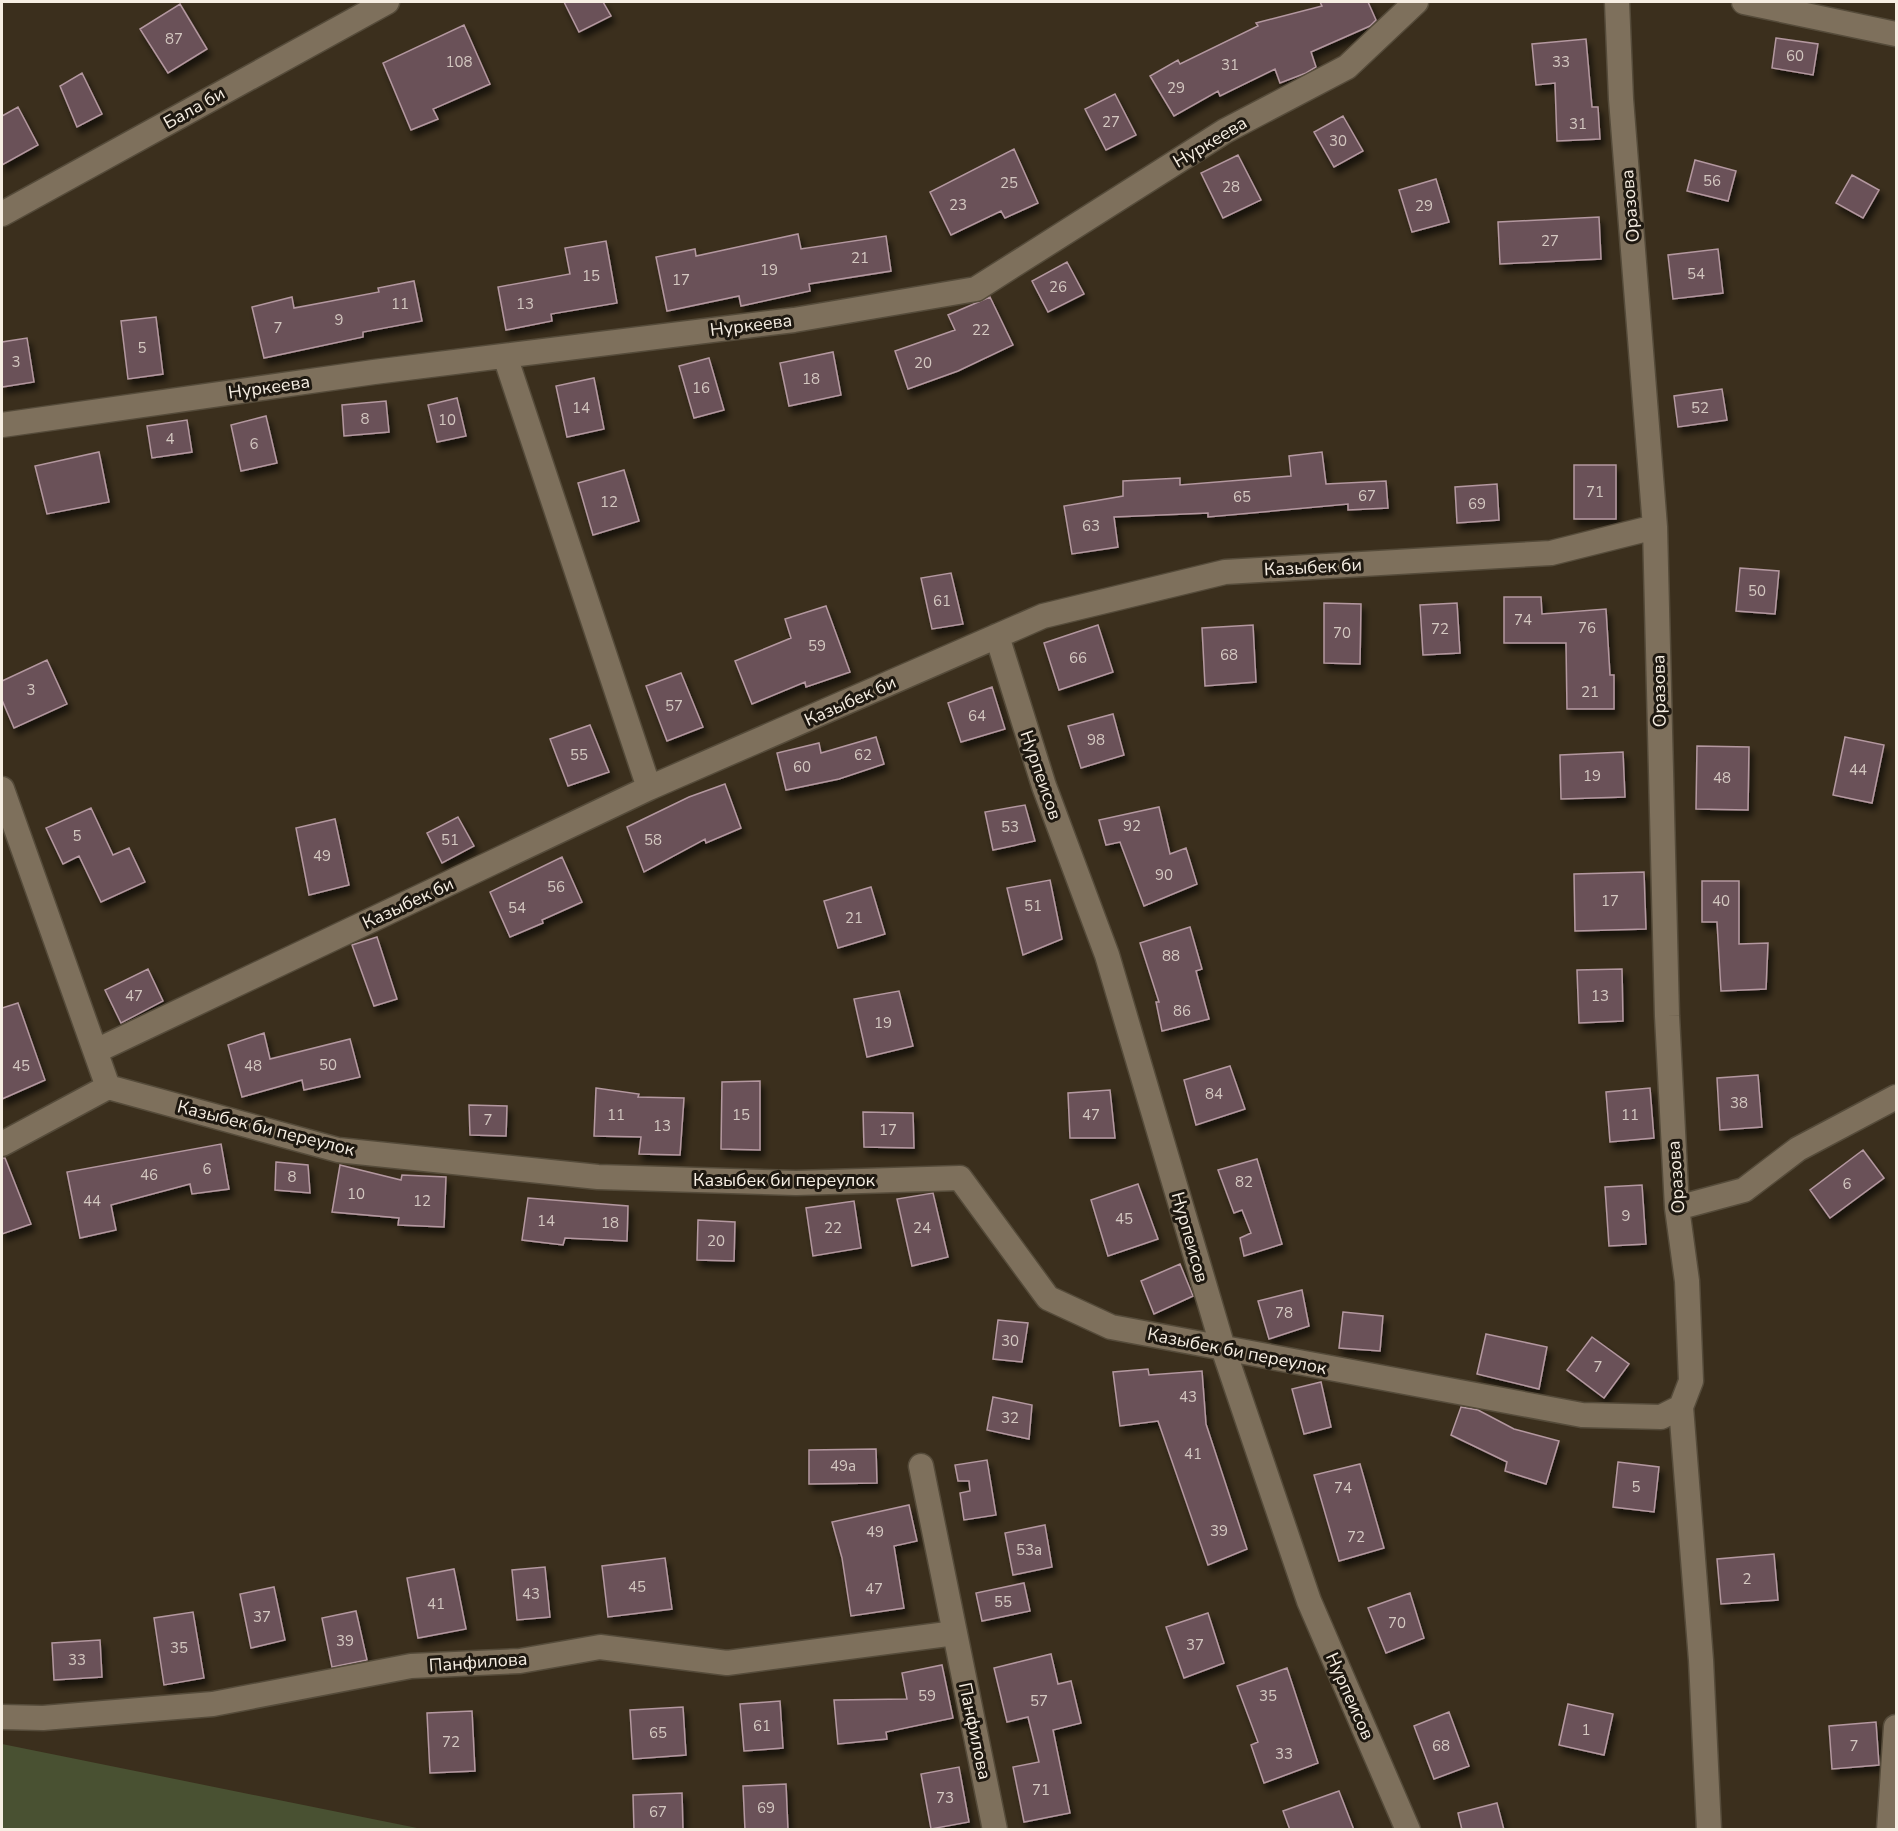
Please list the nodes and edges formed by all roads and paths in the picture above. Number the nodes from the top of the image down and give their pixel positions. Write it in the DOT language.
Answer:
graph roads {
  1 [pos="387,2"];
  2 [pos="1416,2"];
  3 [pos="1617,2"];
  4 [pos="1744,2"];
  5 [pos="1896,34"];
  6 [pos="2,214"];
  7 [pos="505,356"];
  8 [pos="2,425"];
  9 [pos="1655,527"];
  10 [pos="997,636"];
  11 [pos="649,788"];
  12 [pos="2,789"];
  13 [pos="96,1051"];
  14 [pos="108,1088"];
  15 [pos="1896,1097"];
  16 [pos="2,1144"];
  17 [pos="1677,1208"];
  18 [pos="1223,1348"];
  19 [pos="1681,1407"];
  20 [pos="921,1466"];
  21 [pos="955,1633"];
  22 [pos="2,1717"];
  23 [pos="1896,1727"];
  24 [pos="995,1830"];
  25 [pos="1408,1830"];
  26 [pos="1709,1830"];
  27 [pos="1889,1830"];
  1 -- 6 [label="street, Бала би"];
  2 -- 7 [label="street, Нуркеева"];
  3 -- 9 [label="street, Оразова"];
  4 -- 5 [label="street"];
  7 -- 8 [label="street, Нуркеева"];
  7 -- 11 [label="street"];
  9 -- 10 [label="street, Казыбек би"];
  9 -- 17 [label="street, Оразова"];
  10 -- 11 [label="street, Казыбек би"];
  10 -- 18 [label="street, Нурпеисов"];
  11 -- 13 [label="street, Казыбек би"];
  12 -- 13 [label="street"];
  13 -- 14 [label="street"];
  14 -- 16 [label="street"];
  14 -- 18 [label="street, Казыбек би переулок"];
  15 -- 17 [label="street"];
  17 -- 19 [label="street, Оразова"];
  18 -- 19 [label="street, Казыбек би переулок"];
  18 -- 25 [label="street, Нурпеисов"];
  19 -- 26 [label="street"];
  20 -- 21 [label="street, Панфилова"];
  21 -- 22 [label="street, Панфилова"];
  21 -- 24 [label="street, Панфилова"];
  23 -- 27 [label="street"];
}
